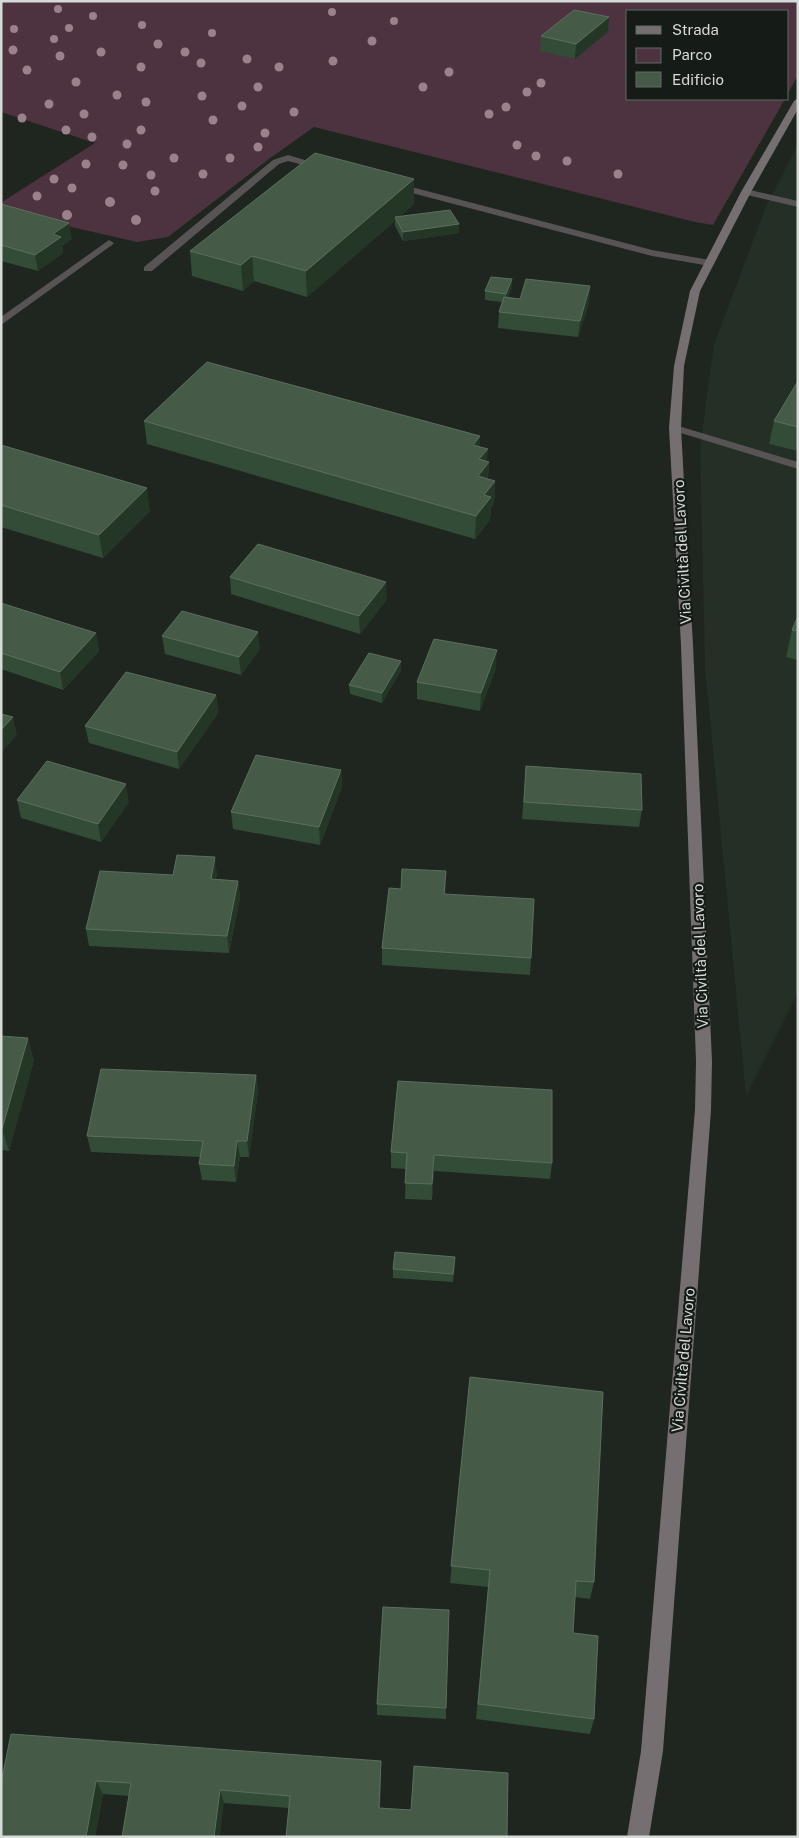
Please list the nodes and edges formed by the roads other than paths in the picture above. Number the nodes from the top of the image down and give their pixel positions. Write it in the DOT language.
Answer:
graph roads {
  1 [pos="798,101"];
  2 [pos="335,170"];
  3 [pos="390,184"];
  4 [pos="746,192"];
  5 [pos="798,204"];
  6 [pos="109,243"];
  7 [pos="710,263"];
  8 [pos="148,269"];
  9 [pos="1,322"];
  10 [pos="675,428"];
  11 [pos="798,466"];
  12 [pos="638,1837"];
  1 -- 4 [label="main road, Via Civiltà del Lavoro"];
  2 -- 8 [label="lane"];
  3 -- 7 [label="lane"];
  4 -- 5 [label="lane"];
  4 -- 7 [label="main road, Via Civiltà del Lavoro"];
  6 -- 9 [label="lane"];
  7 -- 10 [label="main road, Via Civiltà del Lavoro"];
  10 -- 11 [label="lane"];
  10 -- 12 [label="main road, Via Civiltà del Lavoro"];
}
